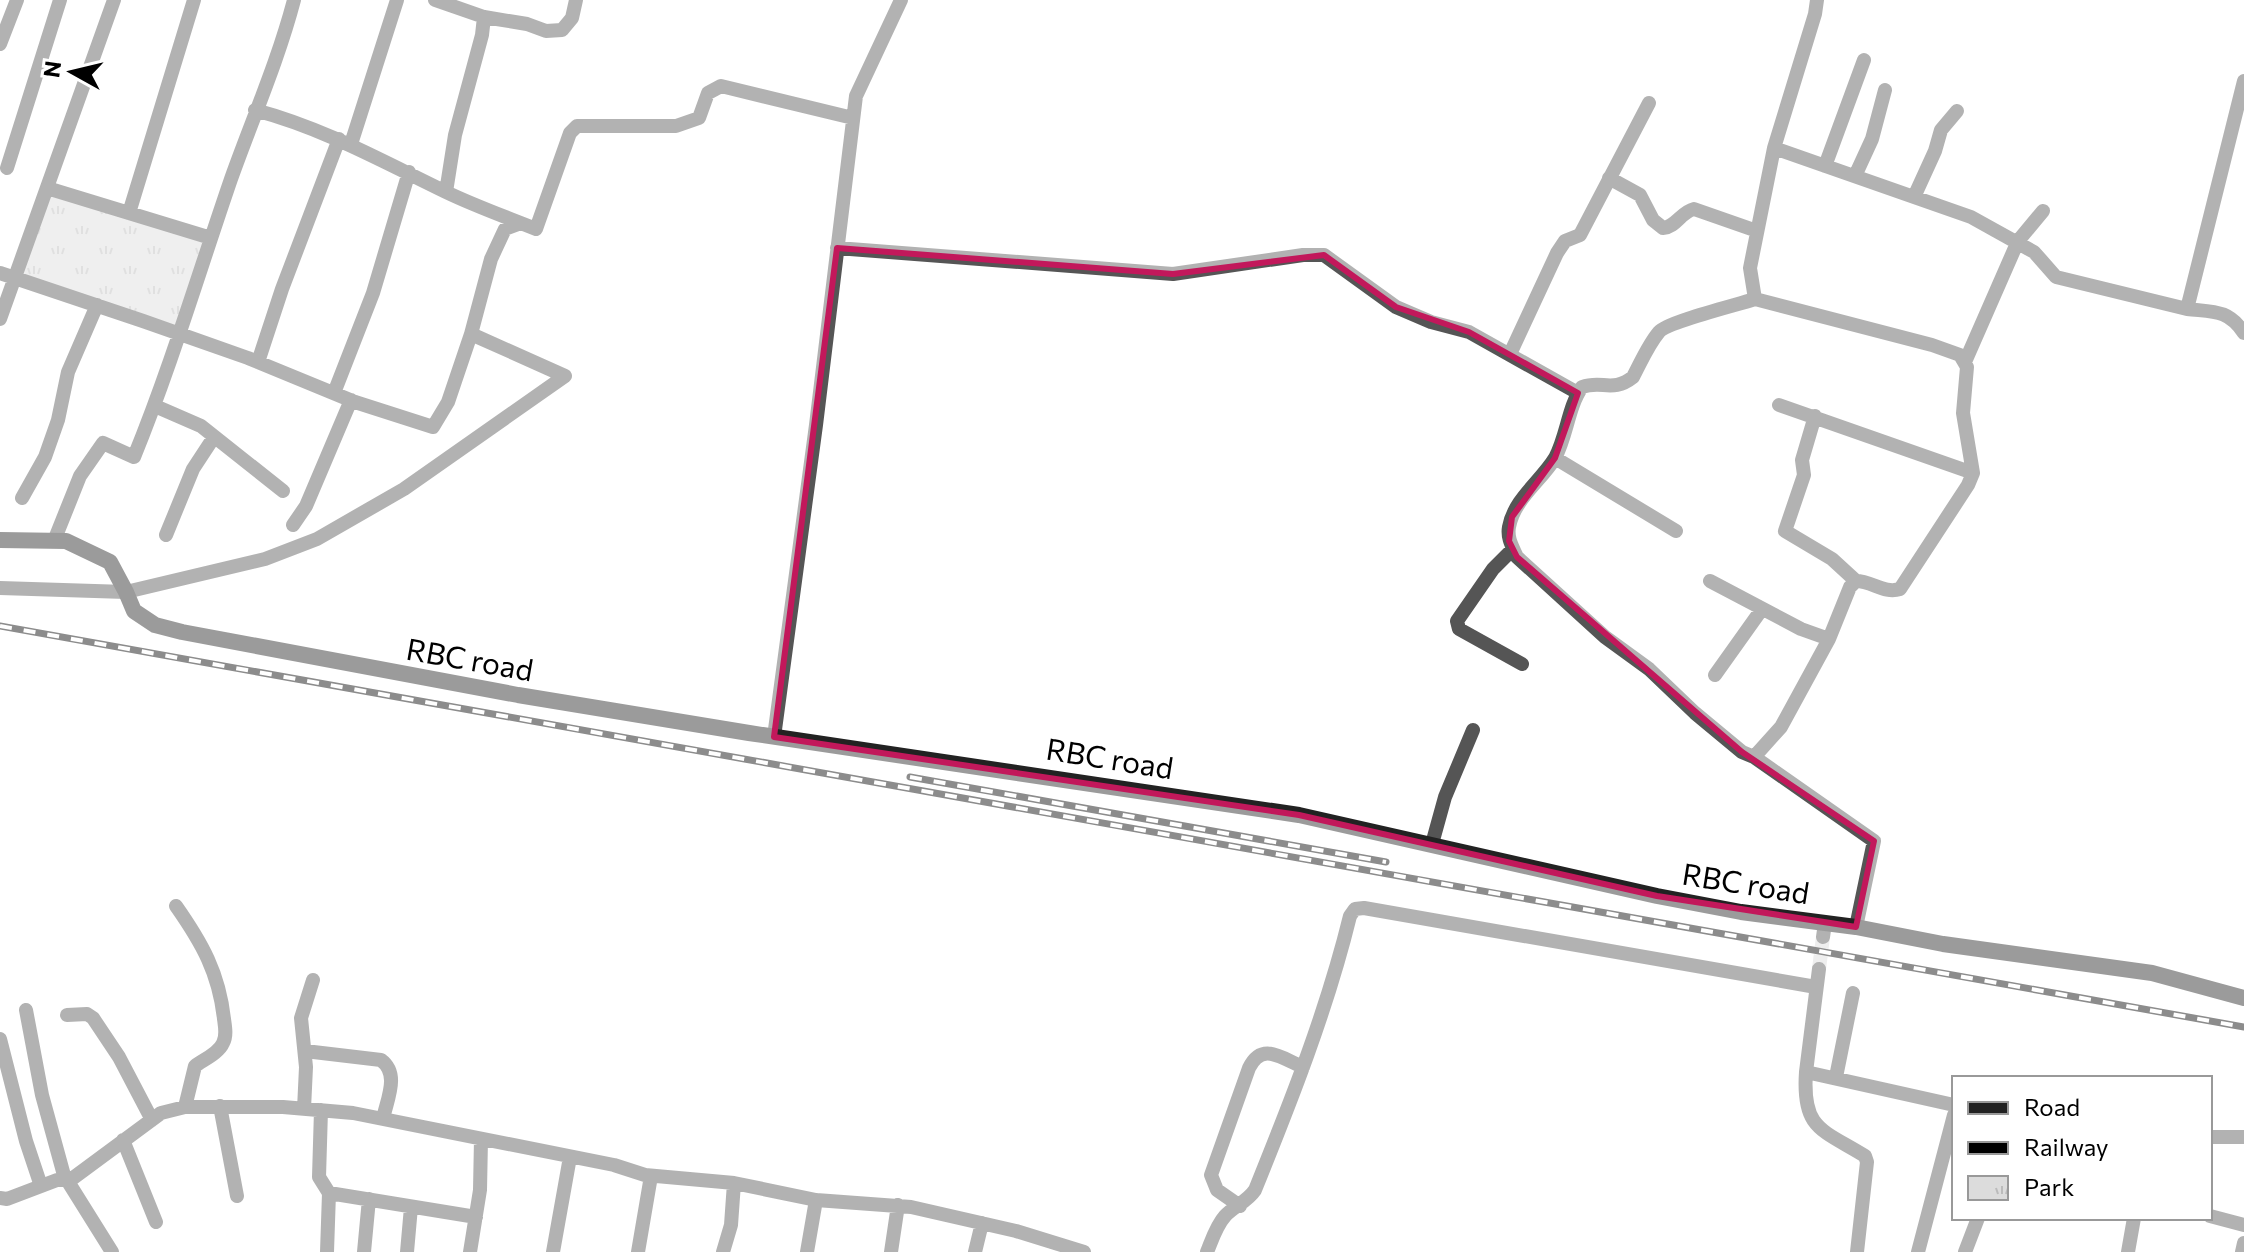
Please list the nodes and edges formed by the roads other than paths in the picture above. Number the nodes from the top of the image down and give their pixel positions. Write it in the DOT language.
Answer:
graph roads {
  1 [pos="17,0"];
  2 [pos="60,0"];
  3 [pos="114,0"];
  4 [pos="194,0"];
  5 [pos="294,0"];
  6 [pos="397,0"];
  7 [pos="435,0"];
  8 [pos="576,0"];
  9 [pos="901,0"];
  10 [pos="1817,0"];
  11 [pos="484,17"];
  12 [pos="0,44"];
  13 [pos="1864,60"];
  14 [pos="2244,81"];
  15 [pos="1885,90"];
  16 [pos="1649,103"];
  17 [pos="255,110"];
  18 [pos="1957,111"];
  19 [pos="853,118"];
  20 [pos="345,142"];
  21 [pos="1774,148"];
  22 [pos="1825,166"];
  23 [pos="7,168"];
  24 [pos="409,172"];
  25 [pos="1855,176"];
  26 [pos="1609,178"];
  27 [pos="47,188"];
  28 [pos="446,192"];
  29 [pos="1914,197"];
  30 [pos="2043,211"];
  31 [pos="129,213"];
  32 [pos="521,223"];
  33 [pos="1757,231"];
  34 [pos="211,238"];
  35 [pos="2018,241"];
  36 [pos="837,248"];
  37 [pos="0,273"];
  38 [pos="16,279"];
  39 [pos="1755,299"];
  40 [pos="97,305"];
  41 [pos="2187,309"];
  42 [pos="0,319"];
  43 [pos="178,333"];
  44 [pos="2244,333"];
  45 [pos="471,334"];
  46 [pos="1510,354"];
  47 [pos="258,362"];
  48 [pos="1965,362"];
  49 [pos="334,393"];
  50 [pos="1578,393"];
  51 [pos="351,400"];
  52 [pos="1779,405"];
  53 [pos="155,406"];
  54 [pos="1815,416"];
  55 [pos="214,437"];
  56 [pos="1555,458"];
  57 [pos="1973,473"];
  58 [pos="283,491"];
  59 [pos="22,498"];
  60 [pos="293,525"];
  61 [pos="1676,531"];
  62 [pos="166,535"];
  63 [pos="0,540"];
  64 [pos="54,541"];
  65 [pos="1513,549"];
  66 [pos="1710,581"];
  67 [pos="1856,581"];
  68 [pos="0,588"];
  69 [pos="126,592"];
  70 [pos="1762,609"];
  71 [pos="1829,639"];
  72 [pos="1522,664"];
  73 [pos="1715,675"];
  74 [pos="1473,730"];
  75 [pos="774,737"];
  76 [pos="1754,757"];
  77 [pos="1432,844"];
  78 [pos="176,906"];
  79 [pos="1856,927"];
  80 [pos="1819,969"];
  81 [pos="313,980"];
  82 [pos="1816,987"];
  83 [pos="1853,993"];
  84 [pos="2244,998"];
  85 [pos="26,1010"];
  86 [pos="67,1015"];
  87 [pos="0,1039"];
  88 [pos="305,1051"];
  89 [pos="1303,1067"];
  90 [pos="1806,1072"];
  91 [pos="1836,1077"];
  92 [pos="1952,1105"];
  93 [pos="220,1106"];
  94 [pos="185,1107"];
  95 [pos="304,1109"];
  96 [pos="321,1110"];
  97 [pos="383,1119"];
  98 [pos="152,1120"];
  99 [pos="1952,1123"];
  100 [pos="2212,1137"];
  101 [pos="2244,1137"];
  102 [pos="481,1139"];
  103 [pos="123,1140"];
  104 [pos="570,1157"];
  105 [pos="651,1176"];
  106 [pos="67,1180"];
  107 [pos="734,1183"];
  108 [pos="41,1186"];
  109 [pos="329,1193"];
  110 [pos="237,1196"];
  111 [pos="0,1198"];
  112 [pos="369,1199"];
  113 [pos="816,1200"];
  114 [pos="898,1205"];
  115 [pos="1240,1206"];
  116 [pos="411,1207"];
  117 [pos="476,1217"];
  118 [pos="2212,1217"];
  119 [pos="1978,1220"];
  120 [pos="2134,1220"];
  121 [pos="156,1222"];
  122 [pos="982,1223"];
  123 [pos="2244,1225"];
  124 [pos="2244,1243"];
  125 [pos="1077,1251"];
  126 [pos="1970,1251"];
  127 [pos="112,1252"];
  128 [pos="327,1252"];
  129 [pos="364,1252"];
  130 [pos="407,1252"];
  131 [pos="470,1252"];
  132 [pos="553,1252"];
  133 [pos="638,1252"];
  134 [pos="723,1252"];
  135 [pos="807,1252"];
  136 [pos="891,1252"];
  137 [pos="975,1252"];
  138 [pos="1207,1252"];
  139 [pos="1857,1252"];
  140 [pos="1918,1252"];
  141 [pos="2128,1252"];
  142 [pos="2242,1252"];
  1 -- 12 [label="street"];
  2 -- 23 [label="street"];
  3 -- 27 [label="street"];
  4 -- 31 [label="street"];
  5 -- 17 [label="street"];
  6 -- 20 [label="street"];
  7 -- 11 [label="street"];
  8 -- 11 [label="street"];
  9 -- 19 [label="street"];
  10 -- 21 [label="street"];
  11 -- 28 [label="street"];
  13 -- 22 [label="street"];
  14 -- 41 [label="street"];
  15 -- 25 [label="street"];
  16 -- 26 [label="street"];
  17 -- 20 [label="street"];
  17 -- 34 [label="street"];
  18 -- 29 [label="street"];
  19 -- 32 [label="street"];
  19 -- 36 [label="street"];
  20 -- 24 [label="street"];
  20 -- 47 [label="street"];
  21 -- 22 [label="street"];
  21 -- 33 [label="street"];
  22 -- 25 [label="street"];
  24 -- 28 [label="street"];
  24 -- 49 [label="street"];
  25 -- 29 [label="street"];
  26 -- 33 [label="street"];
  26 -- 46 [label="street"];
  27 -- 31 [label="street"];
  27 -- 38 [label="street"];
  28 -- 32 [label="street"];
  29 -- 35 [label="street"];
  30 -- 35 [label="street"];
  31 -- 34 [label="street"];
  32 -- 45 [label="street"];
  33 -- 39 [label="street"];
  34 -- 43 [label="street"];
  35 -- 41 [label="street"];
  35 -- 48 [label="street"];
  36 -- 46 [label="street"];
  36 -- 75 [label="street"];
  37 -- 38 [label="street"];
  38 -- 40 [label="street"];
  38 -- 42 [label="street"];
  39 -- 48 [label="street"];
  39 -- 50 [label="street"];
  40 -- 43 [label="street"];
  40 -- 59 [label="street"];
  41 -- 44 [label="street"];
  43 -- 47 [label="street"];
  43 -- 53 [label="street"];
  45 -- 51 [label="street"];
  45 -- 69 [label="street"];
  46 -- 50 [label="street"];
  47 -- 49 [label="street"];
  48 -- 57 [label="street"];
  49 -- 51 [label="street"];
  50 -- 56 [label="street"];
  51 -- 60 [label="street"];
  52 -- 54 [label="street"];
  53 -- 55 [label="street"];
  53 -- 64 [label="street"];
  54 -- 57 [label="street"];
  54 -- 67 [label="street"];
  55 -- 58 [label="street"];
  55 -- 62 [label="street"];
  56 -- 61 [label="street"];
  56 -- 65 [label="street"];
  57 -- 67 [label="street"];
  63 -- 64 [label="street, RBC road"];
  64 -- 69 [label="street, RBC road"];
  65 -- 72 [label="street"];
  65 -- 76 [label="street"];
  66 -- 70 [label="street"];
  67 -- 71 [label="street"];
  68 -- 69 [label="street"];
  69 -- 75 [label="street, RBC road"];
  70 -- 71 [label="street"];
  70 -- 73 [label="street"];
  71 -- 76 [label="street"];
  74 -- 77 [label="street"];
  75 -- 77 [label="street, RBC road"];
  76 -- 79 [label="street"];
  77 -- 79 [label="street, RBC road"];
  78 -- 94 [label="street"];
  79 -- 84 [label="street, RBC road"];
  80 -- 82 [label="street"];
  81 -- 88 [label="street"];
  82 -- 89 [label="street"];
  82 -- 90 [label="street"];
  83 -- 91 [label="street"];
  85 -- 106 [label="street"];
  86 -- 98 [label="street"];
  87 -- 108 [label="street"];
  88 -- 95 [label="street"];
  88 -- 97 [label="street"];
  89 -- 115 [label="street"];
  89 -- 115 [label="street"];
  90 -- 91 [label="street"];
  90 -- 139 [label="street"];
  91 -- 92 [label="street"];
  93 -- 94 [label="street"];
  93 -- 95 [label="street"];
  93 -- 110 [label="street"];
  94 -- 98 [label="street"];
  95 -- 96 [label="street"];
  96 -- 97 [label="street"];
  96 -- 109 [label="street"];
  97 -- 102 [label="street"];
  98 -- 103 [label="street"];
  99 -- 140 [label="street"];
  100 -- 101 [label="street"];
  102 -- 104 [label="street"];
  102 -- 117 [label="street"];
  103 -- 106 [label="street"];
  103 -- 121 [label="street"];
  104 -- 105 [label="street"];
  104 -- 132 [label="street"];
  105 -- 107 [label="street"];
  105 -- 133 [label="street"];
  106 -- 108 [label="street"];
  106 -- 127 [label="street"];
  107 -- 113 [label="street"];
  107 -- 134 [label="street"];
  108 -- 111 [label="street"];
  109 -- 112 [label="street"];
  109 -- 128 [label="street"];
  112 -- 116 [label="street"];
  112 -- 129 [label="street"];
  113 -- 114 [label="street"];
  113 -- 135 [label="street"];
  114 -- 122 [label="street"];
  114 -- 136 [label="street"];
  115 -- 138 [label="street"];
  116 -- 117 [label="street"];
  116 -- 130 [label="street"];
  117 -- 131 [label="street"];
  118 -- 123 [label="street"];
  119 -- 126 [label="street"];
  120 -- 141 [label="street"];
  122 -- 125 [label="street"];
  122 -- 137 [label="street"];
  124 -- 142 [label="street"];
}
